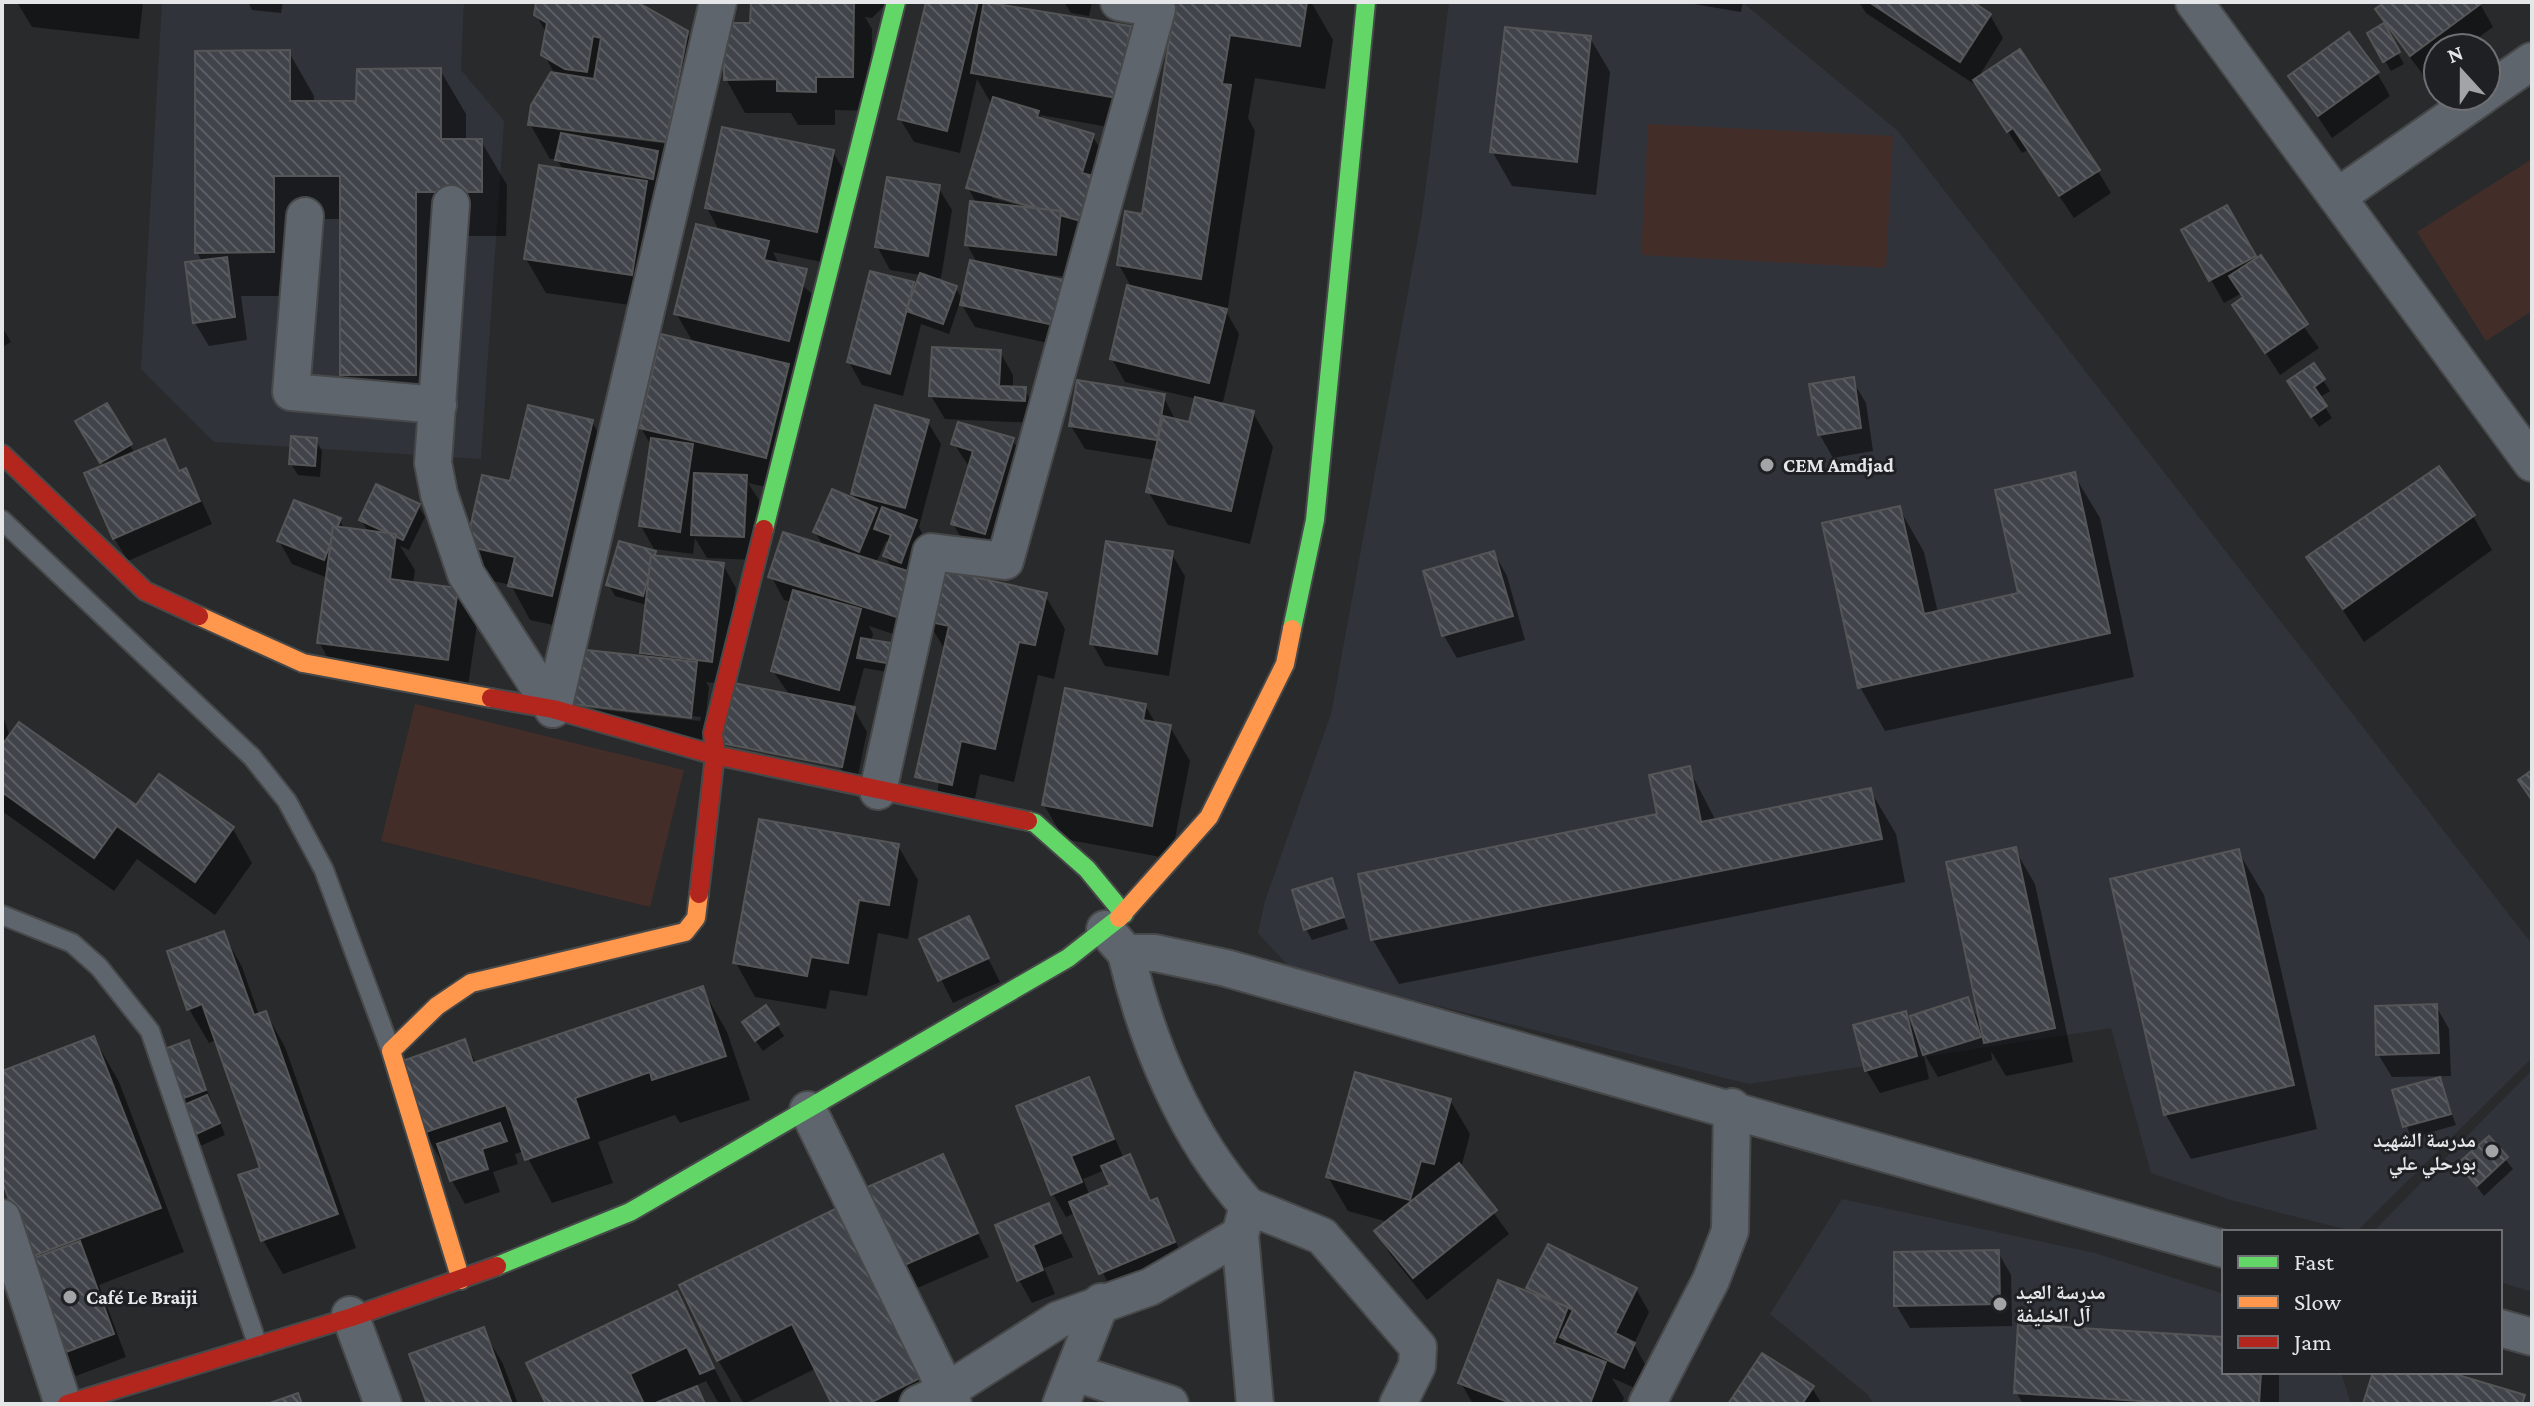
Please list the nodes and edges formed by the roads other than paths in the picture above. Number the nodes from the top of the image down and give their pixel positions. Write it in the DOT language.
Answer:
graph roads {
  1 [pos="718,2"];
  2 [pos="896,2"];
  3 [pos="1119,2"];
  4 [pos="1366,2"];
  5 [pos="2194,2"];
  6 [pos="2532,61"];
  7 [pos="2502,82"];
  8 [pos="2460,112"];
  9 [pos="2337,197"];
  10 [pos="451,204"];
  11 [pos="305,216"];
  12 [pos="438,405"];
  13 [pos="2,454"];
  14 [pos="2532,463"];
  15 [pos="2,520"];
  16 [pos="553,709"];
  17 [pos="715,755"];
  18 [pos="878,791"];
  19 [pos="2,915"];
  20 [pos="1118,932"];
  21 [pos="391,1051"];
  22 [pos="1732,1107"];
  23 [pos="808,1110"];
  24 [pos="2,1218"];
  25 [pos="1244,1220"];
  26 [pos="2222,1248"];
  27 [pos="461,1280"];
  28 [pos="1101,1302"];
  29 [pos="350,1315"];
  30 [pos="2502,1329"];
  31 [pos="2532,1337"];
  32 [pos="258,1346"];
  33 [pos="1068,1388"];
  34 [pos="939,1400"];
  35 [pos="65,1404"];
  36 [pos="383,1404"];
  37 [pos="1170,1404"];
  38 [pos="1255,1404"];
  39 [pos="1398,1404"];
  40 [pos="1647,1404"];
  1 -- 16 [label="street"];
  2 -- 17 [label="street"];
  3 -- 18 [label="street"];
  4 -- 20 [label="street"];
  5 -- 9 [label="street"];
  6 -- 7 [label="street"];
  8 -- 9 [label="street"];
  9 -- 14 [label="street"];
  10 -- 12 [label="street"];
  11 -- 12 [label="street"];
  12 -- 16 [label="street"];
  13 -- 16 [label="street"];
  15 -- 21 [label="lane"];
  16 -- 17 [label="street"];
  17 -- 18 [label="street"];
  17 -- 21 [label="street"];
  18 -- 20 [label="street"];
  19 -- 32 [label="lane"];
  20 -- 22 [label="street"];
  20 -- 23 [label="street"];
  20 -- 25 [label="street"];
  21 -- 27 [label="street"];
  22 -- 26 [label="street"];
  22 -- 40 [label="street"];
  23 -- 27 [label="street"];
  23 -- 34 [label="street"];
  24 -- 35 [label="street"];
  25 -- 28 [label="street"];
  25 -- 38 [label="street"];
  25 -- 39 [label="street"];
  27 -- 29 [label="street"];
  28 -- 33 [label="street"];
  28 -- 34 [label="street"];
  29 -- 32 [label="street"];
  29 -- 36 [label="street"];
  30 -- 31 [label="street"];
  32 -- 35 [label="street"];
  33 -- 37 [label="street"];
}
